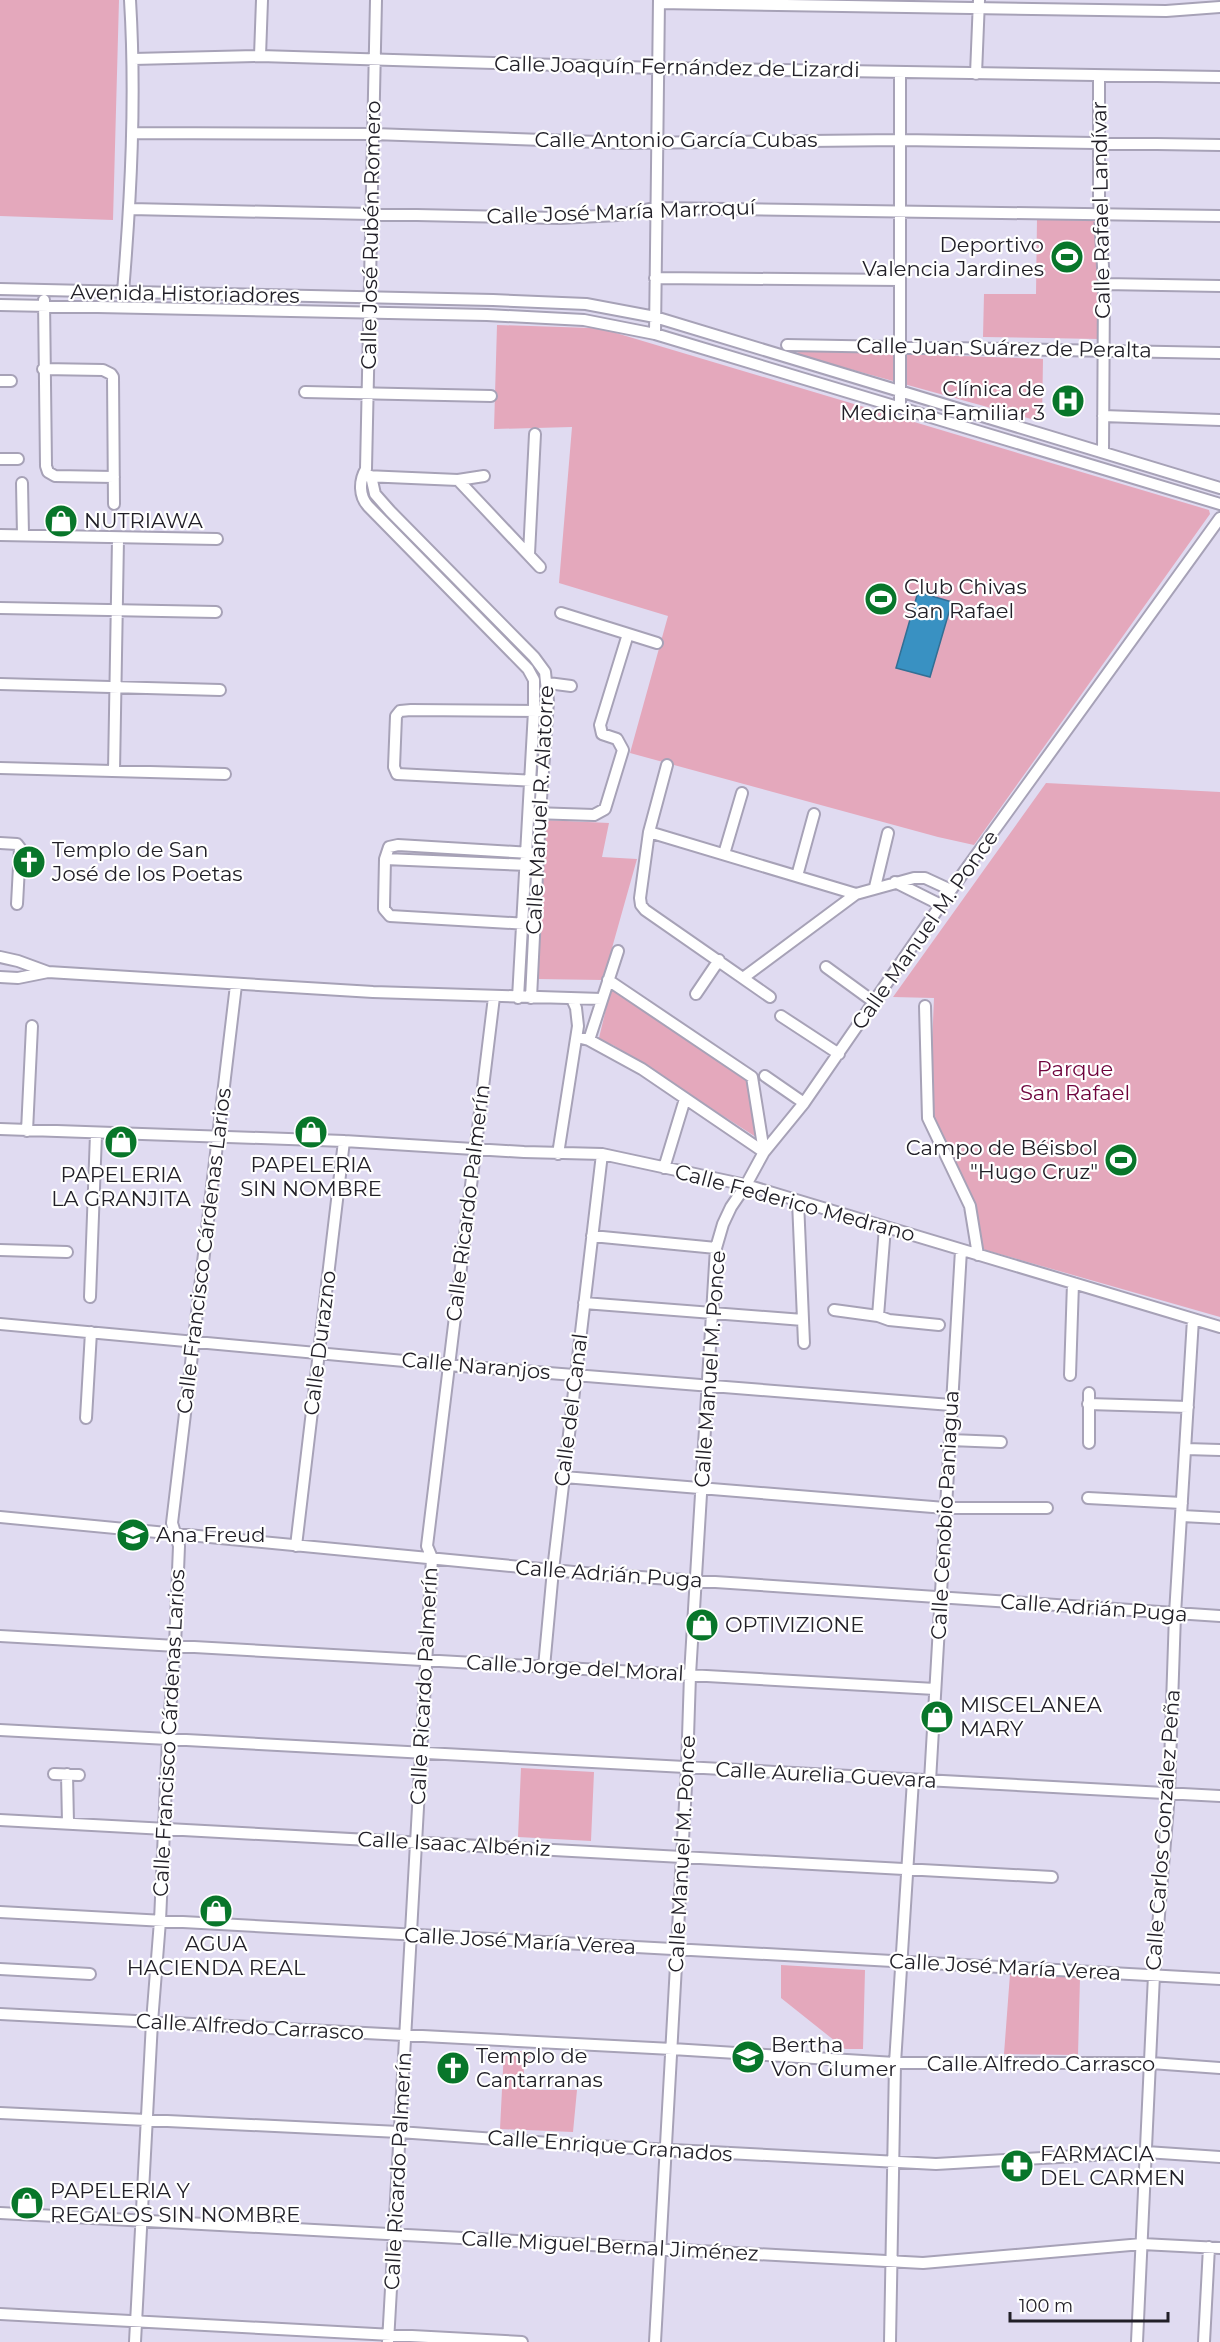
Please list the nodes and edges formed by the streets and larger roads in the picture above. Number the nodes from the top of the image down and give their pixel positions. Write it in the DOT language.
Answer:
graph roads {
  1 [pos="130,0"];
  2 [pos="262,0"];
  3 [pos="376,0"];
  4 [pos="659,1"];
  5 [pos="979,4"];
  6 [pos="1215,4"];
  7 [pos="260,56"];
  8 [pos="133,59"];
  9 [pos="374,59"];
  10 [pos="658,68"];
  11 [pos="900,72"];
  12 [pos="976,74"];
  13 [pos="1099,76"];
  14 [pos="1220,77"];
  15 [pos="132,133"];
  16 [pos="373,134"];
  17 [pos="900,140"];
  18 [pos="657,141"];
  19 [pos="1098,143"];
  20 [pos="1220,145"];
  21 [pos="656,207"];
  22 [pos="130,209"];
  23 [pos="899,209"];
  24 [pos="371,214"];
  25 [pos="1101,214"];
  26 [pos="1220,216"];
  27 [pos="655,278"];
  28 [pos="900,280"];
  29 [pos="1104,285"];
  30 [pos="1220,286"];
  31 [pos="0,289"];
  32 [pos="44,290"];
  33 [pos="123,292"];
  34 [pos="369,298"];
  35 [pos="0,305"];
  36 [pos="44,306"];
  37 [pos="369,312"];
  38 [pos="655,317"];
  39 [pos="655,334"];
  40 [pos="787,345"];
  41 [pos="900,346"];
  42 [pos="1103,351"];
  43 [pos="1220,353"];
  44 [pos="43,369"];
  45 [pos="304,392"];
  46 [pos="900,392"];
  47 [pos="368,393"];
  48 [pos="491,396"];
  49 [pos="900,408"];
  50 [pos="1103,416"];
  51 [pos="1220,420"];
  52 [pos="535,434"];
  53 [pos="1103,452"];
  54 [pos="0,459"];
  55 [pos="18,459"];
  56 [pos="366,474"];
  57 [pos="484,476"];
  58 [pos="114,477"];
  59 [pos="458,480"];
  60 [pos="22,483"];
  61 [pos="1220,488"];
  62 [pos="114,504"];
  63 [pos="1220,504"];
  64 [pos="390,511"];
  65 [pos="1220,518"];
  66 [pos="381,520"];
  67 [pos="0,535"];
  68 [pos="24,535"];
  69 [pos="118,539"];
  70 [pos="217,539"];
  71 [pos="529,554"];
  72 [pos="540,567"];
  73 [pos="0,608"];
  74 [pos="117,609"];
  75 [pos="216,612"];
  76 [pos="561,613"];
  77 [pos="628,634"];
  78 [pos="657,643"];
  79 [pos="548,683"];
  80 [pos="0,684"];
  81 [pos="116,686"];
  82 [pos="571,686"];
  83 [pos="220,690"];
  84 [pos="534,711"];
  85 [pos="547,711"];
  86 [pos="667,765"];
  87 [pos="0,768"];
  88 [pos="114,771"];
  89 [pos="225,774"];
  90 [pos="529,781"];
  91 [pos="542,781"];
  92 [pos="742,793"];
  93 [pos="527,813"];
  94 [pos="540,813"];
  95 [pos="814,814"];
  96 [pos="649,832"];
  97 [pos="888,833"];
  98 [pos="0,843"];
  99 [pos="525,852"];
  100 [pos="538,853"];
  101 [pos="724,854"];
  102 [pos="385,859"];
  103 [pos="524,865"];
  104 [pos="537,866"];
  105 [pos="797,876"];
  106 [pos="894,882"];
  107 [pos="875,887"];
  108 [pos="951,890"];
  109 [pos="856,894"];
  110 [pos="17,904"];
  111 [pos="941,905"];
  112 [pos="521,924"];
  113 [pos="535,925"];
  114 [pos="618,951"];
  115 [pos="0,957"];
  116 [pos="719,960"];
  117 [pos="826,967"];
  118 [pos="48,972"];
  119 [pos="0,977"];
  120 [pos="743,978"];
  121 [pos="608,980"];
  122 [pos="236,985"];
  123 [pos="696,994"];
  124 [pos="494,997"];
  125 [pos="770,997"];
  126 [pos="518,998"];
  127 [pos="531,998"];
  128 [pos="572,999"];
  129 [pos="602,999"];
  130 [pos="874,1002"];
  131 [pos="925,1006"];
  132 [pos="782,1016"];
  133 [pos="32,1026"];
  134 [pos="577,1037"];
  135 [pos="589,1040"];
  136 [pos="838,1053"];
  137 [pos="765,1077"];
  138 [pos="685,1099"];
  139 [pos="804,1103"];
  140 [pos="0,1129"];
  141 [pos="27,1131"];
  142 [pos="96,1134"];
  143 [pos="219,1137"];
  144 [pos="344,1141"];
  145 [pos="474,1149"];
  146 [pos="764,1152"];
  147 [pos="558,1154"];
  148 [pos="602,1155"];
  149 [pos="664,1168"];
  150 [pos="746,1185"];
  151 [pos="798,1201"];
  152 [pos="885,1227"];
  153 [pos="592,1236"];
  154 [pos="716,1248"];
  155 [pos="0,1250"];
  156 [pos="961,1250"];
  157 [pos="67,1252"];
  158 [pos="978,1255"];
  159 [pos="1072,1283"];
  160 [pos="90,1297"];
  161 [pos="584,1303"];
  162 [pos="834,1310"];
  163 [pos="712,1314"];
  164 [pos="878,1316"];
  165 [pos="1193,1318"];
  166 [pos="804,1320"];
  167 [pos="0,1324"];
  168 [pos="939,1325"];
  169 [pos="1220,1327"];
  170 [pos="91,1332"];
  171 [pos="194,1340"];
  172 [pos="804,1344"];
  173 [pos="319,1352"];
  174 [pos="448,1365"];
  175 [pos="576,1374"];
  176 [pos="1070,1375"];
  177 [pos="709,1386"];
  178 [pos="951,1405"];
  179 [pos="1188,1407"];
  180 [pos="86,1418"];
  181 [pos="950,1440"];
  182 [pos="1000,1442"];
  183 [pos="1089,1443"];
  184 [pos="1186,1449"];
  185 [pos="1220,1450"];
  186 [pos="564,1478"];
  187 [pos="702,1489"];
  188 [pos="1088,1498"];
  189 [pos="1182,1503"];
  190 [pos="945,1508"];
  191 [pos="1047,1508"];
  192 [pos="1182,1516"];
  193 [pos="0,1517"];
  194 [pos="1220,1518"];
  195 [pos="176,1535"];
  196 [pos="296,1545"];
  197 [pos="432,1558"];
  198 [pos="553,1570"];
  199 [pos="696,1581"];
  200 [pos="940,1598"];
  201 [pos="1175,1614"];
  202 [pos="1220,1616"];
  203 [pos="0,1636"];
  204 [pos="175,1646"];
  205 [pos="425,1660"];
  206 [pos="544,1667"];
  207 [pos="690,1675"];
  208 [pos="935,1689"];
  209 [pos="0,1730"];
  210 [pos="168,1739"];
  211 [pos="421,1752"];
  212 [pos="687,1768"];
  213 [pos="54,1774"];
  214 [pos="67,1774"];
  215 [pos="79,1775"];
  216 [pos="913,1780"];
  217 [pos="930,1781"];
  218 [pos="1168,1794"];
  219 [pos="1220,1796"];
  220 [pos="0,1820"];
  221 [pos="68,1823"];
  222 [pos="163,1829"];
  223 [pos="416,1841"];
  224 [pos="682,1856"];
  225 [pos="907,1868"];
  226 [pos="1052,1877"];
  227 [pos="0,1912"];
  228 [pos="160,1921"];
  229 [pos="411,1935"];
  230 [pos="677,1950"];
  231 [pos="901,1962"];
  232 [pos="0,1969"];
  233 [pos="90,1974"];
  234 [pos="1154,1975"];
  235 [pos="1220,1979"];
  236 [pos="0,2014"];
  237 [pos="152,2022"];
  238 [pos="406,2035"];
  239 [pos="672,2049"];
  240 [pos="895,2063"];
  241 [pos="1151,2063"];
  242 [pos="1220,2068"];
  243 [pos="0,2113"];
  244 [pos="148,2119"];
  245 [pos="399,2132"];
  246 [pos="666,2150"];
  247 [pos="1146,2152"];
  248 [pos="1220,2157"];
  249 [pos="894,2162"];
  250 [pos="0,2213"];
  251 [pos="142,2221"];
  252 [pos="393,2235"];
  253 [pos="1142,2244"];
  254 [pos="659,2248"];
  255 [pos="1214,2248"];
  256 [pos="892,2262"];
  257 [pos="0,2314"];
  258 [pos="137,2321"];
  259 [pos="388,2338"];
  260 [pos="135,2342"];
  261 [pos="522,2342"];
  262 [pos="655,2342"];
  263 [pos="890,2342"];
  264 [pos="1137,2342"];
  265 [pos="1204,2342"];
  1 -- 8 [label="street"];
  2 -- 7 [label="street"];
  3 -- 9 [label="street, Calle José Rubén Romero"];
  4 -- 5 [label="street"];
  4 -- 10 [label="street"];
  5 -- 6 [label="street"];
  5 -- 12 [label="street"];
  7 -- 8 [label="street, Calle Joaquín Fernández de Lizardi"];
  7 -- 9 [label="street, Calle Joaquín Fernández de Lizardi"];
  8 -- 15 [label="street"];
  9 -- 10 [label="street, Calle Joaquín Fernández de Lizardi"];
  9 -- 16 [label="street, Calle José Rubén Romero"];
  10 -- 11 [label="street, Calle Joaquín Fernández de Lizardi"];
  10 -- 18 [label="street"];
  11 -- 12 [label="street, Calle Joaquín Fernández de Lizardi"];
  11 -- 17 [label="street"];
  12 -- 13 [label="street, Calle Joaquín Fernández de Lizardi"];
  13 -- 14 [label="street, Calle Joaquín Fernández de Lizardi"];
  13 -- 19 [label="street, Calle Rafael Landívar"];
  15 -- 16 [label="street, Calle Antonio García Cubas"];
  15 -- 22 [label="street"];
  16 -- 18 [label="street, Calle Antonio García Cubas"];
  16 -- 24 [label="street, Calle José Rubén Romero"];
  17 -- 18 [label="street, Calle Antonio García Cubas"];
  17 -- 19 [label="street, Calle Antonio García Cubas"];
  17 -- 23 [label="street"];
  18 -- 21 [label="street"];
  19 -- 20 [label="street, Calle Antonio García Cubas"];
  19 -- 25 [label="street, Calle Rafael Landívar"];
  21 -- 23 [label="street, Calle José María Marroquí"];
  21 -- 24 [label="street, Calle José María Marroquí"];
  21 -- 27 [label="street"];
  22 -- 24 [label="street, Calle José María Marroquí"];
  22 -- 33 [label="street"];
  23 -- 25 [label="street, Calle José María Marroquí"];
  23 -- 28 [label="street"];
  24 -- 34 [label="street, Calle José Rubén Romero"];
  25 -- 26 [label="street, Calle José María Marroquí"];
  25 -- 29 [label="street, Calle Rafael Landívar"];
  27 -- 28 [label="street"];
  27 -- 38 [label="street"];
  28 -- 41 [label="street"];
  29 -- 30 [label="street"];
  29 -- 42 [label="street, Calle Rafael Landívar"];
  31 -- 32 [label="street, Avenida Historiadores"];
  32 -- 33 [label="street, Avenida Historiadores"];
  32 -- 36 [label="street"];
  33 -- 34 [label="street, Avenida Historiadores"];
  34 -- 37 [label="street, Calle José Rubén Romero"];
  34 -- 38 [label="street, Avenida Historiadores"];
  35 -- 36 [label="street, Avenida Historiadores"];
  36 -- 37 [label="street, Avenida Historiadores"];
  36 -- 44 [label="street"];
  37 -- 39 [label="street, Avenida Historiadores"];
  37 -- 47 [label="street, Calle José Rubén Romero"];
  38 -- 39 [label="street"];
  38 -- 46 [label="street, Avenida Historiadores"];
  39 -- 49 [label="street, Avenida Historiadores"];
  40 -- 41 [label="street, Calle Juan Suárez de Peralta"];
  41 -- 42 [label="street, Calle Juan Suárez de Peralta"];
  41 -- 46 [label="street"];
  42 -- 43 [label="street, Calle Juan Suárez de Peralta"];
  42 -- 50 [label="street, Calle Rafael Landívar"];
  44 -- 58 [label="street"];
  44 -- 58 [label="street"];
  45 -- 47 [label="street"];
  46 -- 49 [label="street"];
  46 -- 53 [label="street, Avenida Historiadores"];
  47 -- 48 [label="street"];
  47 -- 56 [label="street, Calle José Rubén Romero"];
  49 -- 63 [label="street, Avenida Historiadores"];
  50 -- 51 [label="street"];
  50 -- 53 [label="street, Calle Rafael Landívar"];
  52 -- 71 [label="street"];
  53 -- 61 [label="street, Avenida Historiadores"];
  54 -- 55 [label="street"];
  56 -- 59 [label="street"];
  56 -- 64 [label="street, Calle Manuel R. Alatorre"];
  56 -- 66 [label="street, Calle Manuel R. Alatorre"];
  57 -- 59 [label="street"];
  58 -- 62 [label="street"];
  59 -- 71 [label="street"];
  60 -- 68 [label="street"];
  64 -- 66 [label="street"];
  64 -- 79 [label="street, Calle Manuel R. Alatorre"];
  65 -- 108 [label="street, Calle Manuel M. Ponce"];
  66 -- 84 [label="street, Calle Manuel R. Alatorre"];
  67 -- 68 [label="street"];
  68 -- 69 [label="street"];
  69 -- 70 [label="street"];
  69 -- 74 [label="street"];
  71 -- 72 [label="street"];
  73 -- 74 [label="street"];
  74 -- 75 [label="street"];
  74 -- 81 [label="street"];
  76 -- 77 [label="street"];
  77 -- 78 [label="street"];
  77 -- 94 [label="street"];
  79 -- 82 [label="street"];
  79 -- 85 [label="street, Calle Manuel R. Alatorre"];
  80 -- 81 [label="street"];
  81 -- 83 [label="street"];
  81 -- 88 [label="street"];
  84 -- 85 [label="street"];
  84 -- 90 [label="street, Calle Manuel R. Alatorre"];
  84 -- 90 [label="street"];
  85 -- 91 [label="street, Calle Manuel R. Alatorre"];
  86 -- 96 [label="street"];
  87 -- 88 [label="street"];
  88 -- 89 [label="street"];
  90 -- 91 [label="street"];
  90 -- 93 [label="street, Calle Manuel R. Alatorre"];
  91 -- 94 [label="street, Calle Manuel R. Alatorre"];
  92 -- 101 [label="street"];
  93 -- 94 [label="street"];
  93 -- 99 [label="street, Calle Manuel R. Alatorre"];
  94 -- 100 [label="street, Calle Manuel R. Alatorre"];
  95 -- 105 [label="street"];
  96 -- 101 [label="street"];
  96 -- 116 [label="street"];
  97 -- 107 [label="street"];
  98 -- 110 [label="street"];
  99 -- 100 [label="street"];
  99 -- 102 [label="street"];
  99 -- 103 [label="street, Calle Manuel R. Alatorre"];
  100 -- 104 [label="street, Calle Manuel R. Alatorre"];
  101 -- 105 [label="street"];
  102 -- 103 [label="street"];
  102 -- 112 [label="street"];
  103 -- 104 [label="street"];
  103 -- 112 [label="street, Calle Manuel R. Alatorre"];
  104 -- 113 [label="street, Calle Manuel R. Alatorre"];
  105 -- 109 [label="street"];
  106 -- 107 [label="street"];
  106 -- 108 [label="street"];
  106 -- 111 [label="street"];
  107 -- 109 [label="street"];
  108 -- 111 [label="street, Calle Manuel M. Ponce"];
  109 -- 120 [label="street"];
  111 -- 130 [label="street, Calle Manuel M. Ponce"];
  112 -- 113 [label="street"];
  112 -- 126 [label="street, Calle Manuel R. Alatorre"];
  113 -- 127 [label="street, Calle Manuel R. Alatorre"];
  114 -- 121 [label="street"];
  115 -- 118 [label="street"];
  116 -- 120 [label="street"];
  116 -- 123 [label="street"];
  117 -- 130 [label="street"];
  118 -- 119 [label="street"];
  118 -- 122 [label="street"];
  120 -- 125 [label="street"];
  121 -- 129 [label="street"];
  121 -- 146 [label="street"];
  122 -- 124 [label="street"];
  122 -- 143 [label="street, Calle Francisco Cárdenas Larios"];
  124 -- 126 [label="street"];
  124 -- 145 [label="street, Calle Ricardo Palmerín"];
  126 -- 127 [label="street"];
  127 -- 128 [label="street"];
  128 -- 129 [label="street"];
  128 -- 134 [label="street"];
  129 -- 135 [label="street"];
  130 -- 136 [label="street, Calle Manuel M. Ponce"];
  131 -- 158 [label="street"];
  132 -- 136 [label="street"];
  133 -- 141 [label="street"];
  134 -- 135 [label="street"];
  134 -- 147 [label="street"];
  135 -- 138 [label="street"];
  136 -- 139 [label="street, Calle Manuel M. Ponce"];
  137 -- 139 [label="street"];
  138 -- 146 [label="street"];
  138 -- 149 [label="street"];
  139 -- 146 [label="street, Calle Manuel M. Ponce"];
  140 -- 141 [label="street, Calle Federico Medrano"];
  141 -- 142 [label="street, Calle Federico Medrano"];
  142 -- 143 [label="street, Calle Federico Medrano"];
  142 -- 160 [label="street"];
  143 -- 144 [label="street, Calle Federico Medrano"];
  143 -- 171 [label="street, Calle Francisco Cárdenas Larios"];
  144 -- 145 [label="street, Calle Federico Medrano"];
  144 -- 173 [label="street, Calle Durazno"];
  145 -- 147 [label="street, Calle Federico Medrano"];
  145 -- 174 [label="street, Calle Ricardo Palmerín"];
  146 -- 150 [label="street, Calle Manuel M. Ponce"];
  147 -- 148 [label="street, Calle Federico Medrano"];
  148 -- 149 [label="street, Calle Federico Medrano"];
  148 -- 153 [label="street, Calle del Canal"];
  149 -- 150 [label="street, Calle Federico Medrano"];
  150 -- 151 [label="street, Calle Federico Medrano"];
  150 -- 154 [label="street, Calle Manuel M. Ponce"];
  151 -- 152 [label="street, Calle Federico Medrano"];
  151 -- 166 [label="street"];
  152 -- 156 [label="street, Calle Federico Medrano"];
  152 -- 164 [label="street"];
  153 -- 154 [label="street"];
  153 -- 161 [label="street, Calle del Canal"];
  154 -- 163 [label="street, Calle Manuel M. Ponce"];
  155 -- 157 [label="street"];
  156 -- 158 [label="street, Calle Federico Medrano"];
  156 -- 178 [label="street, Calle Cenobio Paniagua"];
  158 -- 159 [label="street, Calle Federico Medrano"];
  159 -- 165 [label="street, Calle Federico Medrano"];
  159 -- 176 [label="street"];
  161 -- 163 [label="street"];
  161 -- 175 [label="street, Calle del Canal"];
  162 -- 164 [label="street"];
  163 -- 166 [label="street"];
  163 -- 177 [label="street, Calle Manuel M. Ponce"];
  164 -- 168 [label="street"];
  165 -- 169 [label="street, Calle Federico Medrano"];
  165 -- 179 [label="street, Calle Carlos González Peña"];
  166 -- 172 [label="street"];
  167 -- 170 [label="street, Calle Naranjos"];
  170 -- 171 [label="street, Calle Naranjos"];
  170 -- 180 [label="street"];
  171 -- 173 [label="street, Calle Naranjos"];
  171 -- 195 [label="street, Calle Francisco Cárdenas Larios"];
  173 -- 174 [label="street, Calle Naranjos"];
  173 -- 196 [label="street, Calle Durazno"];
  174 -- 175 [label="street, Calle Naranjos"];
  174 -- 197 [label="street, Calle Ricardo Palmerín"];
  175 -- 177 [label="street, Calle Naranjos"];
  175 -- 186 [label="street, Calle del Canal"];
  177 -- 178 [label="street, Calle Naranjos"];
  177 -- 187 [label="street, Calle Manuel M. Ponce"];
  178 -- 181 [label="street, Calle Cenobio Paniagua"];
  179 -- 183 [label="street"];
  179 -- 184 [label="street, Calle Carlos González Peña"];
  181 -- 182 [label="street"];
  181 -- 190 [label="street, Calle Cenobio Paniagua"];
  184 -- 185 [label="street"];
  184 -- 189 [label="street, Calle Carlos González Peña"];
  186 -- 187 [label="street"];
  186 -- 198 [label="street, Calle del Canal"];
  187 -- 190 [label="street"];
  187 -- 199 [label="street, Calle Manuel M. Ponce"];
  188 -- 189 [label="street"];
  189 -- 192 [label="street, Calle Carlos González Peña"];
  190 -- 191 [label="street"];
  190 -- 200 [label="street, Calle Cenobio Paniagua"];
  192 -- 194 [label="street"];
  192 -- 201 [label="street, Calle Carlos González Peña"];
  193 -- 195 [label="street, Calle Adrián Puga"];
  195 -- 196 [label="street, Calle Adrián Puga"];
  195 -- 204 [label="street, Calle Francisco Cárdenas Larios"];
  196 -- 197 [label="street, Calle Adrián Puga"];
  197 -- 198 [label="street, Calle Adrián Puga"];
  197 -- 205 [label="street, Calle Ricardo Palmerín"];
  198 -- 199 [label="street, Calle Adrián Puga"];
  198 -- 206 [label="street, Calle del Canal"];
  199 -- 200 [label="street, Calle Adrián Puga"];
  199 -- 207 [label="street, Calle Manuel M. Ponce"];
  200 -- 201 [label="street, Calle Adrián Puga"];
  200 -- 208 [label="street, Calle Cenobio Paniagua"];
  201 -- 202 [label="street, Calle Adrián Puga"];
  201 -- 218 [label="street, Calle Carlos González Peña"];
  203 -- 204 [label="street, Calle Jorge del Moral"];
  204 -- 205 [label="street, Calle Jorge del Moral"];
  204 -- 210 [label="street, Calle Francisco Cárdenas Larios"];
  205 -- 206 [label="street, Calle Jorge del Moral"];
  205 -- 211 [label="street, Calle Ricardo Palmerín"];
  206 -- 207 [label="street, Calle Jorge del Moral"];
  207 -- 208 [label="street, Calle Jorge del Moral"];
  207 -- 212 [label="street, Calle Manuel M. Ponce"];
  208 -- 217 [label="street, Calle Cenobio Paniagua"];
  209 -- 210 [label="street, Calle Aurelia Guevara"];
  210 -- 211 [label="street, Calle Aurelia Guevara"];
  210 -- 222 [label="street, Calle Francisco Cárdenas Larios"];
  211 -- 212 [label="street, Calle Aurelia Guevara"];
  211 -- 223 [label="street, Calle Ricardo Palmerín"];
  212 -- 216 [label="street, Calle Aurelia Guevara"];
  212 -- 224 [label="street, Calle Manuel M. Ponce"];
  213 -- 214 [label="street"];
  214 -- 215 [label="street"];
  214 -- 221 [label="street"];
  216 -- 217 [label="street, Calle Aurelia Guevara"];
  216 -- 225 [label="street"];
  217 -- 218 [label="street, Calle Aurelia Guevara"];
  218 -- 219 [label="street, Calle Aurelia Guevara"];
  218 -- 234 [label="street, Calle Carlos González Peña"];
  220 -- 221 [label="street, Calle Isaac Albéniz"];
  221 -- 222 [label="street, Calle Isaac Albéniz"];
  222 -- 223 [label="street, Calle Isaac Albéniz"];
  222 -- 228 [label="street, Calle Francisco Cárdenas Larios"];
  223 -- 224 [label="street, Calle Isaac Albéniz"];
  223 -- 229 [label="street, Calle Ricardo Palmerín"];
  224 -- 225 [label="street, Calle Isaac Albéniz"];
  224 -- 230 [label="street, Calle Manuel M. Ponce"];
  225 -- 226 [label="street, Calle Isaac Albéniz"];
  225 -- 231 [label="street"];
  227 -- 228 [label="street, Calle José María Verea"];
  228 -- 229 [label="street, Calle José María Verea"];
  228 -- 237 [label="street, Calle Francisco Cárdenas Larios"];
  229 -- 230 [label="street, Calle José María Verea"];
  229 -- 238 [label="street, Calle Ricardo Palmerín"];
  230 -- 231 [label="street, Calle José María Verea"];
  230 -- 239 [label="street, Calle Manuel M. Ponce"];
  231 -- 234 [label="street, Calle José María Verea"];
  231 -- 240 [label="street"];
  232 -- 233 [label="street"];
  234 -- 235 [label="street, Calle José María Verea"];
  234 -- 241 [label="street, Calle Carlos González Peña"];
  236 -- 237 [label="street, Calle Alfredo Carrasco"];
  237 -- 238 [label="street, Calle Alfredo Carrasco"];
  237 -- 244 [label="street, Calle Francisco Cárdenas Larios"];
  238 -- 239 [label="street, Calle Alfredo Carrasco"];
  238 -- 245 [label="street, Calle Ricardo Palmerín"];
  239 -- 240 [label="street, Calle Alfredo Carrasco"];
  239 -- 246 [label="street, Calle Manuel M. Ponce"];
  240 -- 241 [label="street, Calle Alfredo Carrasco"];
  240 -- 249 [label="street"];
  241 -- 242 [label="street, Calle Alfredo Carrasco"];
  241 -- 247 [label="street, Calle Carlos González Peña"];
  243 -- 244 [label="street, Calle Enrique Granados"];
  244 -- 245 [label="street, Calle Enrique Granados"];
  244 -- 251 [label="street, Calle Francisco Cárdenas Larios"];
  245 -- 246 [label="street, Calle Enrique Granados"];
  245 -- 252 [label="street, Calle Ricardo Palmerín"];
  246 -- 249 [label="street, Calle Enrique Granados"];
  246 -- 254 [label="street, Calle Manuel M. Ponce"];
  247 -- 248 [label="street, Calle Enrique Granados"];
  247 -- 249 [label="street, Calle Enrique Granados"];
  247 -- 253 [label="street, Calle Carlos González Peña"];
  249 -- 256 [label="street"];
  250 -- 251 [label="street, Calle Miguel Bernal Jiménez"];
  251 -- 252 [label="street, Calle Miguel Bernal Jiménez"];
  251 -- 258 [label="street, Calle Francisco Cárdenas Larios"];
  252 -- 254 [label="street, Calle Miguel Bernal Jiménez"];
  252 -- 259 [label="street, Calle Ricardo Palmerín"];
  253 -- 255 [label="street, Calle Miguel Bernal Jiménez"];
  253 -- 256 [label="street, Calle Miguel Bernal Jiménez"];
  253 -- 264 [label="street, Calle Carlos González Peña"];
  254 -- 256 [label="street, Calle Miguel Bernal Jiménez"];
  254 -- 262 [label="street, Calle Manuel M. Ponce"];
  255 -- 265 [label="street"];
  256 -- 263 [label="street"];
  257 -- 258 [label="street"];
  258 -- 259 [label="street"];
  258 -- 260 [label="street, Calle Francisco Cárdenas Larios"];
  259 -- 261 [label="street"];
}
